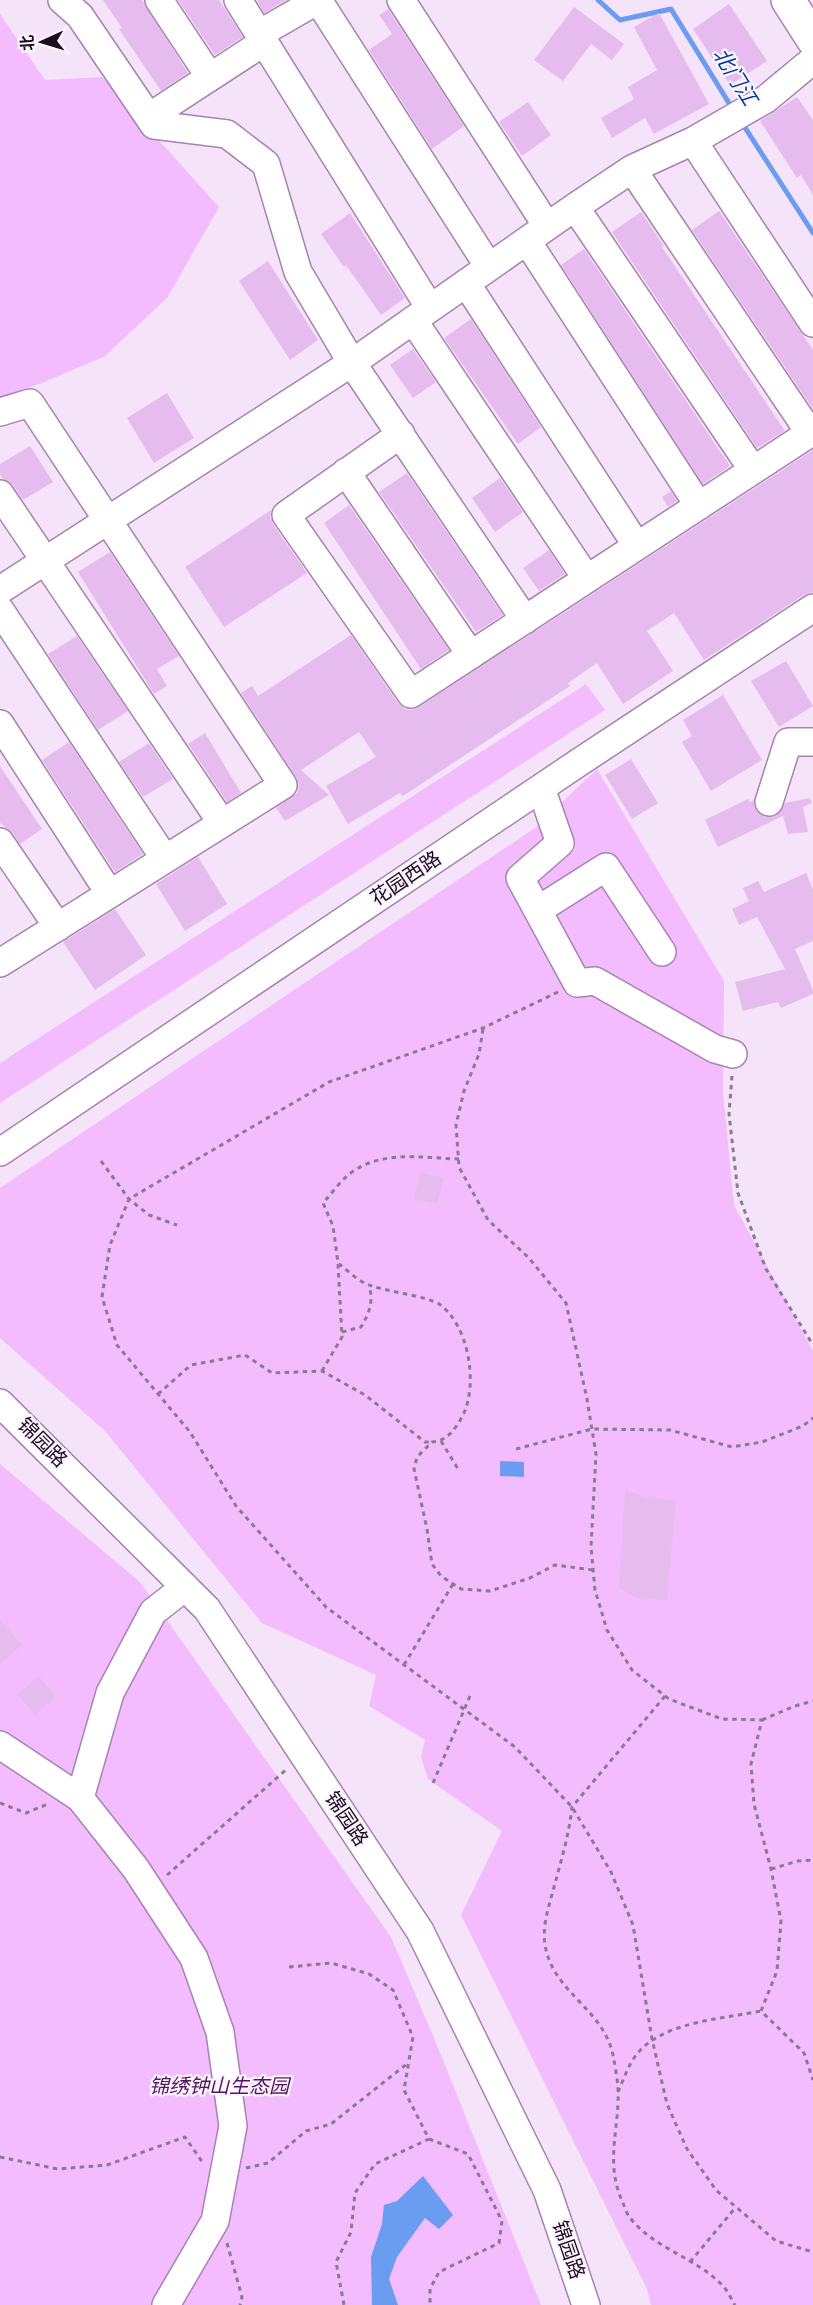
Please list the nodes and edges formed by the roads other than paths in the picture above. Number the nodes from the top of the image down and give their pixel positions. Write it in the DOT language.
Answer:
graph roads {
  1 [pos="62,0"];
  2 [pos="159,0"];
  3 [pos="238,0"];
  4 [pos="318,0"];
  5 [pos="401,0"];
  6 [pos="788,0"];
  7 [pos="262,38"];
  8 [pos="813,39"];
  9 [pos="813,60"];
  10 [pos="210,77"];
  11 [pos="149,117"];
  12 [pos="693,141"];
  13 [pos="632,169"];
  14 [pos="575,207"];
  15 [pos="537,233"];
  16 [pos="489,267"];
  17 [pos="466,283"];
  18 [pos="422,314"];
  19 [pos="813,323"];
  20 [pos="352,363"];
  21 [pos="0,412"];
  22 [pos="812,432"];
  23 [pos="401,434"];
  24 [pos="753,470"];
  25 [pos="346,472"];
  26 [pos="0,495"];
  27 [pos="699,506"];
  28 [pos="108,521"];
  29 [pos="637,546"];
  30 [pos="44,561"];
  31 [pos="586,579"];
  32 [pos="0,590"];
  33 [pos="813,608"];
  34 [pos="0,610"];
  35 [pos="525,620"];
  36 [pos="471,655"];
  37 [pos="0,724"];
  38 [pos="813,742"];
  39 [pos="541,788"];
  40 [pos="769,802"];
  41 [pos="222,823"];
  42 [pos="0,842"];
  43 [pos="165,859"];
  44 [pos="110,894"];
  45 [pos="537,910"];
  46 [pos="58,927"];
  47 [pos="662,952"];
  48 [pos="0,963"];
  49 [pos="733,1054"];
  50 [pos="0,1152"];
  51 [pos="0,1403"];
  52 [pos="185,1587"];
  53 [pos="0,1745"];
  54 [pos="76,1795"];
  55 [pos="166,2305"];
  56 [pos="586,2305"];
  1 -- 11 [label="street"];
  2 -- 10 [label="street"];
  3 -- 7 [label="street"];
  4 -- 7 [label="street"];
  4 -- 16 [label="street"];
  5 -- 15 [label="street"];
  6 -- 8 [label="highway"];
  7 -- 10 [label="street"];
  7 -- 18 [label="street"];
  9 -- 12 [label="street"];
  10 -- 11 [label="street"];
  11 -- 20 [label="street"];
  12 -- 13 [label="street"];
  12 -- 19 [label="street"];
  13 -- 14 [label="street"];
  13 -- 22 [label="street"];
  14 -- 15 [label="street"];
  14 -- 24 [label="street"];
  15 -- 16 [label="street"];
  15 -- 27 [label="street"];
  16 -- 17 [label="street"];
  17 -- 18 [label="street"];
  17 -- 29 [label="street"];
  18 -- 20 [label="street"];
  18 -- 31 [label="street"];
  20 -- 23 [label="street"];
  20 -- 28 [label="street"];
  21 -- 28 [label="street"];
  22 -- 24 [label="street"];
  23 -- 25 [label="street"];
  23 -- 35 [label="street"];
  24 -- 27 [label="street"];
  25 -- 36 [label="street"];
  25 -- 36 [label="street"];
  26 -- 30 [label="street"];
  27 -- 29 [label="street"];
  28 -- 30 [label="street"];
  28 -- 41 [label="street"];
  29 -- 31 [label="street"];
  30 -- 32 [label="street"];
  30 -- 41 [label="street"];
  31 -- 35 [label="street"];
  33 -- 39 [label="street, 花园西路"];
  34 -- 43 [label="street"];
  35 -- 36 [label="street"];
  37 -- 44 [label="street"];
  38 -- 40 [label="street"];
  39 -- 45 [label="street"];
  39 -- 50 [label="street, 花园西路"];
  41 -- 43 [label="street"];
  42 -- 46 [label="street"];
  43 -- 44 [label="street"];
  44 -- 46 [label="street"];
  45 -- 47 [label="street"];
  45 -- 49 [label="street"];
  46 -- 48 [label="street"];
  51 -- 52 [label="street, 锦园路"];
  52 -- 54 [label="street"];
  52 -- 56 [label="street, 锦园路"];
  53 -- 54 [label="street"];
  54 -- 55 [label="street"];
}
